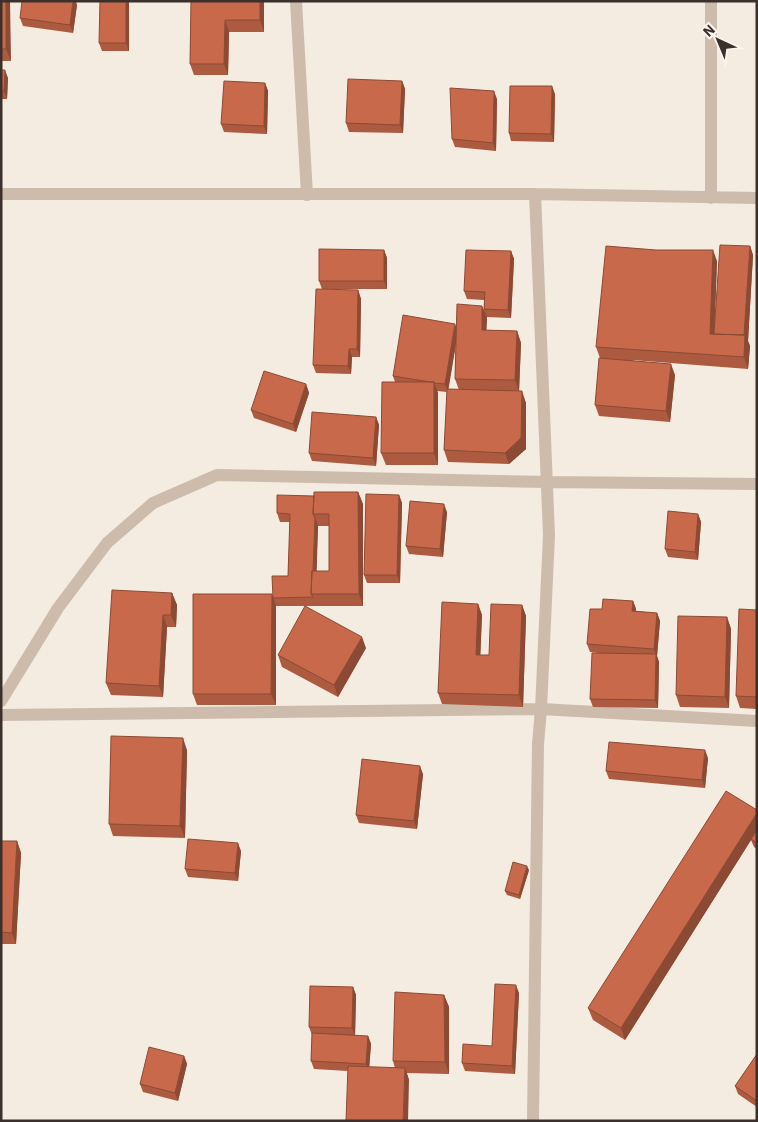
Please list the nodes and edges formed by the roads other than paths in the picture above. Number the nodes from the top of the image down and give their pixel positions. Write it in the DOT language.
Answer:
graph roads {
  1 [pos="296,1"];
  2 [pos="711,1"];
  3 [pos="1,194"];
  4 [pos="535,194"];
  5 [pos="307,195"];
  6 [pos="711,198"];
  7 [pos="757,198"];
  8 [pos="547,482"];
  9 [pos="757,484"];
  10 [pos="1,701"];
  11 [pos="541,709"];
  12 [pos="1,715"];
  13 [pos="757,721"];
  14 [pos="533,1121"];
  1 -- 5 [label="street"];
  2 -- 6 [label="street"];
  3 -- 5 [label="street"];
  4 -- 5 [label="street"];
  4 -- 6 [label="street"];
  4 -- 8 [label="street"];
  6 -- 7 [label="street"];
  8 -- 9 [label="street"];
  8 -- 10 [label="street"];
  8 -- 11 [label="street"];
  11 -- 12 [label="street"];
  11 -- 13 [label="street"];
  11 -- 14 [label="street"];
}
